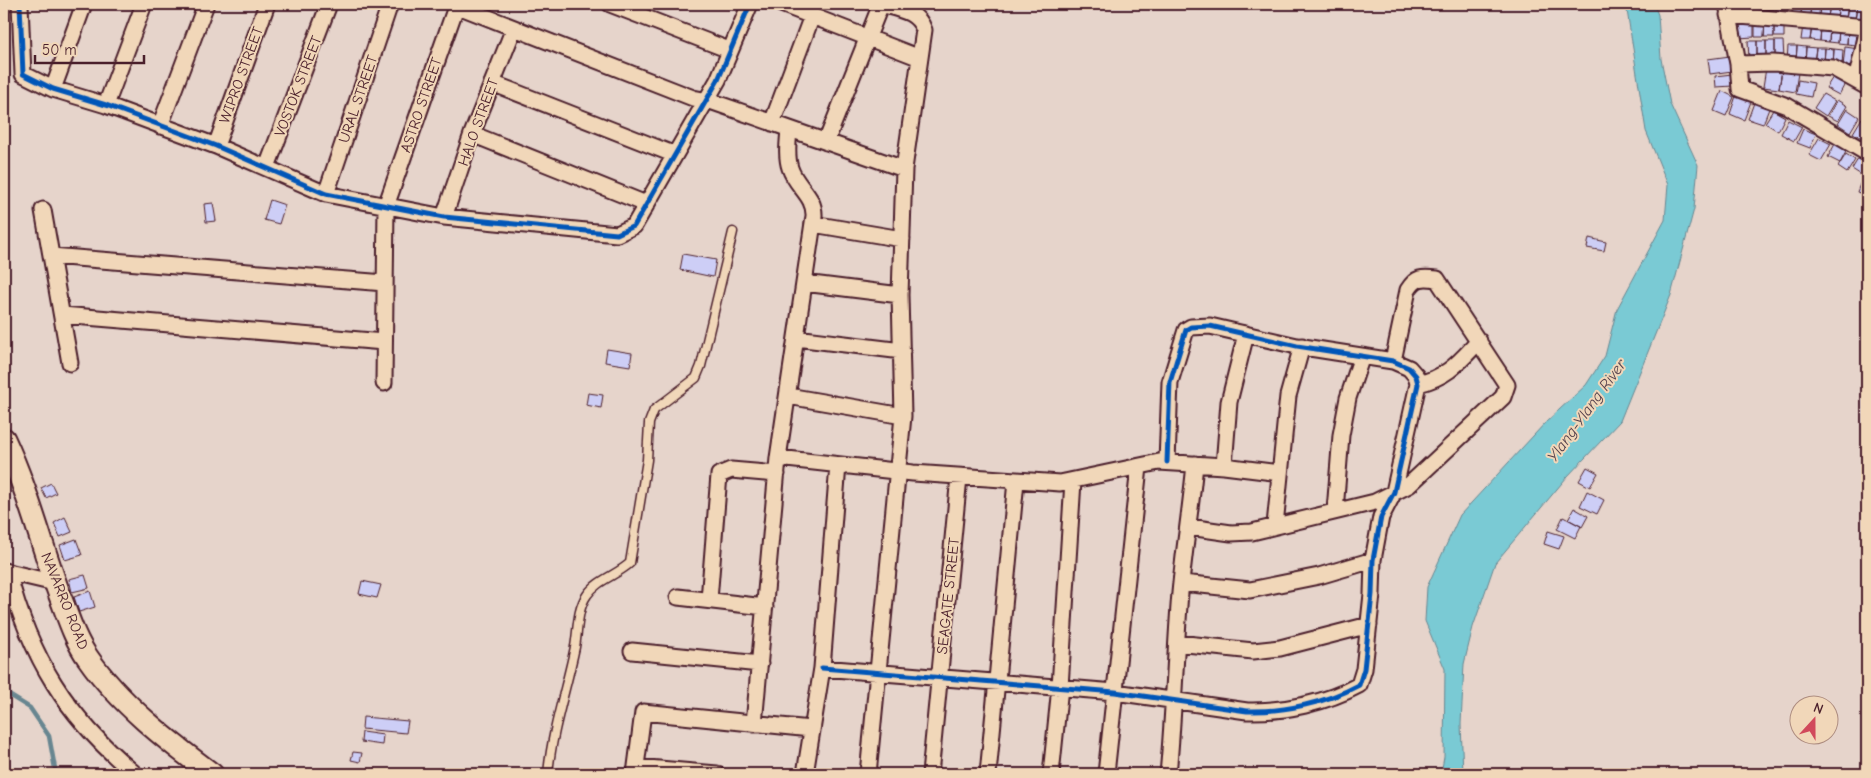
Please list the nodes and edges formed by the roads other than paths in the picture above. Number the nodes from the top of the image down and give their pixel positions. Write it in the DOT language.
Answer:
graph roads {
  1 [pos="84,4"];
  2 [pos="144,4"];
  3 [pos="206,4"];
  4 [pos="267,4"];
  5 [pos="329,4"];
  6 [pos="390,4"];
  7 [pos="455,4"];
  8 [pos="610,4"];
  9 [pos="750,4"];
  10 [pos="781,4"];
  11 [pos="21,5"];
  12 [pos="1728,9"];
  13 [pos="812,16"];
  14 [pos="514,28"];
  15 [pos="1867,28"];
  16 [pos="1867,33"];
  17 [pos="867,37"];
  18 [pos="729,50"];
  19 [pos="920,58"];
  20 [pos="1738,64"];
  21 [pos="492,83"];
  22 [pos="1862,84"];
  23 [pos="53,89"];
  24 [pos="704,102"];
  25 [pos="106,104"];
  26 [pos="772,123"];
  27 [pos="160,126"];
  28 [pos="789,129"];
  29 [pos="472,134"];
  30 [pos="826,142"];
  31 [pos="216,146"];
  32 [pos="1867,153"];
  33 [pos="674,154"];
  34 [pos="267,167"];
  35 [pos="904,168"];
  36 [pos="326,194"];
  37 [pos="646,204"];
  38 [pos="386,206"];
  39 [pos="44,210"];
  40 [pos="444,217"];
  41 [pos="813,224"];
  42 [pos="733,232"];
  43 [pos="902,238"];
  44 [pos="51,256"];
  45 [pos="385,283"];
  46 [pos="804,283"];
  47 [pos="900,294"];
  48 [pos="62,315"];
  49 [pos="1246,334"];
  50 [pos="796,338"];
  51 [pos="384,342"];
  52 [pos="1479,342"];
  53 [pos="1302,346"];
  54 [pos="902,351"];
  55 [pos="1362,356"];
  56 [pos="1393,361"];
  57 [pos="70,363"];
  58 [pos="384,383"];
  59 [pos="1418,384"];
  60 [pos="788,396"];
  61 [pos="903,416"];
  62 [pos="4,440"];
  63 [pos="778,458"];
  64 [pos="1167,462"];
  65 [pos="1195,464"];
  66 [pos="838,465"];
  67 [pos="1139,466"];
  68 [pos="1224,466"];
  69 [pos="899,472"];
  70 [pos="1280,473"];
  71 [pos="777,474"];
  72 [pos="959,477"];
  73 [pos="1016,481"];
  74 [pos="1073,481"];
  75 [pos="1394,492"];
  76 [pos="1335,511"];
  77 [pos="1275,525"];
  78 [pos="1189,526"];
  79 [pos="1373,560"];
  80 [pos="6,571"];
  81 [pos="1182,582"];
  82 [pos="55,583"];
  83 [pos="678,597"];
  84 [pos="709,600"];
  85 [pos="765,607"];
  86 [pos="1369,624"];
  87 [pos="1177,643"];
  88 [pos="632,651"];
  89 [pos="760,664"];
  90 [pos="822,668"];
  91 [pos="877,673"];
  92 [pos="940,678"];
  93 [pos="997,682"];
  94 [pos="1060,687"];
  95 [pos="1115,692"];
  96 [pos="1172,701"];
  97 [pos="754,724"];
  98 [pos="811,730"];
  99 [pos="636,771"];
  100 [pos="135,774"];
  101 [pos="212,774"];
  102 [pos="548,774"];
  103 [pos="717,774"];
  104 [pos="805,774"];
  105 [pos="868,774"];
  106 [pos="930,774"];
  107 [pos="988,774"];
  108 [pos="1051,774"];
  109 [pos="1106,774"];
  110 [pos="1168,774"];
  1 -- 23 [label="street"];
  2 -- 25 [label="street"];
  3 -- 27 [label="street"];
  4 -- 31 [label="street, WIPRO STREET"];
  5 -- 34 [label="street, VOSTOK STREET"];
  6 -- 36 [label="street, URAL STREET"];
  7 -- 14 [label="street"];
  7 -- 38 [label="street, ASTRO STREET"];
  8 -- 18 [label="street"];
  9 -- 18 [label="street"];
  10 -- 13 [label="street"];
  11 -- 23 [label="street"];
  12 -- 15 [label="street"];
  12 -- 20 [label="street"];
  13 -- 17 [label="street"];
  13 -- 26 [label="street"];
  14 -- 21 [label="street, HALO STREET"];
  14 -- 24 [label="street"];
  16 -- 22 [label="street"];
  17 -- 19 [label="street"];
  17 -- 19 [label="street"];
  17 -- 30 [label="street"];
  18 -- 24 [label="street"];
  19 -- 35 [label="street"];
  20 -- 22 [label="street"];
  20 -- 32 [label="street"];
  21 -- 29 [label="street, HALO STREET"];
  21 -- 33 [label="street"];
  23 -- 25 [label="street"];
  24 -- 26 [label="street"];
  24 -- 33 [label="street"];
  25 -- 27 [label="street"];
  26 -- 28 [label="street"];
  27 -- 31 [label="street"];
  28 -- 30 [label="street"];
  28 -- 41 [label="street"];
  29 -- 37 [label="street"];
  29 -- 40 [label="street, HALO STREET"];
  30 -- 35 [label="street"];
  31 -- 34 [label="street"];
  33 -- 37 [label="street"];
  34 -- 36 [label="street"];
  35 -- 43 [label="street"];
  36 -- 38 [label="street"];
  37 -- 40 [label="street"];
  38 -- 40 [label="street"];
  38 -- 45 [label="street, ASTRO STREET"];
  39 -- 44 [label="street"];
  41 -- 43 [label="street"];
  41 -- 46 [label="street"];
  42 -- 102 [label="lane"];
  43 -- 47 [label="street"];
  44 -- 45 [label="street"];
  44 -- 48 [label="street"];
  45 -- 51 [label="street, ASTRO STREET"];
  46 -- 47 [label="street"];
  46 -- 50 [label="street"];
  47 -- 54 [label="street"];
  48 -- 51 [label="street"];
  48 -- 57 [label="street"];
  49 -- 53 [label="street"];
  49 -- 64 [label="street"];
  49 -- 68 [label="street"];
  50 -- 54 [label="street"];
  50 -- 60 [label="street"];
  51 -- 58 [label="street, ASTRO STREET"];
  52 -- 56 [label="street"];
  52 -- 59 [label="street"];
  52 -- 75 [label="street"];
  53 -- 55 [label="street"];
  53 -- 70 [label="street"];
  54 -- 61 [label="street"];
  55 -- 56 [label="street"];
  55 -- 76 [label="street"];
  56 -- 59 [label="street"];
  59 -- 75 [label="street"];
  60 -- 61 [label="street"];
  60 -- 63 [label="street"];
  61 -- 69 [label="street"];
  62 -- 82 [label="street, NAVARRO ROAD"];
  63 -- 66 [label="street"];
  63 -- 71 [label="street"];
  64 -- 65 [label="street"];
  64 -- 67 [label="street"];
  65 -- 68 [label="street"];
  65 -- 78 [label="street"];
  66 -- 69 [label="street"];
  66 -- 90 [label="street"];
  67 -- 74 [label="street"];
  67 -- 95 [label="street"];
  68 -- 70 [label="street"];
  69 -- 72 [label="street"];
  69 -- 91 [label="street"];
  70 -- 77 [label="street"];
  71 -- 84 [label="street"];
  71 -- 85 [label="street"];
  72 -- 73 [label="street"];
  72 -- 92 [label="street, SEAGATE STREET"];
  73 -- 74 [label="street"];
  73 -- 93 [label="street"];
  74 -- 94 [label="street"];
  75 -- 76 [label="street"];
  75 -- 79 [label="street"];
  76 -- 77 [label="street"];
  77 -- 78 [label="street"];
  78 -- 81 [label="street"];
  79 -- 81 [label="street"];
  79 -- 86 [label="street"];
  80 -- 82 [label="street"];
  80 -- 100 [label="street"];
  81 -- 87 [label="street"];
  82 -- 101 [label="street, NAVARRO ROAD"];
  83 -- 84 [label="street"];
  84 -- 85 [label="street"];
  85 -- 89 [label="street"];
  86 -- 87 [label="street"];
  86 -- 96 [label="street"];
  87 -- 96 [label="street"];
  88 -- 89 [label="street"];
  89 -- 97 [label="street"];
  90 -- 91 [label="street"];
  90 -- 98 [label="street"];
  91 -- 92 [label="street"];
  91 -- 105 [label="street"];
  92 -- 93 [label="street"];
  92 -- 106 [label="street, SEAGATE STREET"];
  93 -- 94 [label="street"];
  93 -- 107 [label="street"];
  94 -- 95 [label="street"];
  94 -- 108 [label="street"];
  95 -- 96 [label="street"];
  95 -- 109 [label="street"];
  96 -- 110 [label="street"];
  97 -- 98 [label="street"];
  97 -- 99 [label="street"];
  98 -- 104 [label="street"];
  99 -- 103 [label="street"];
}
